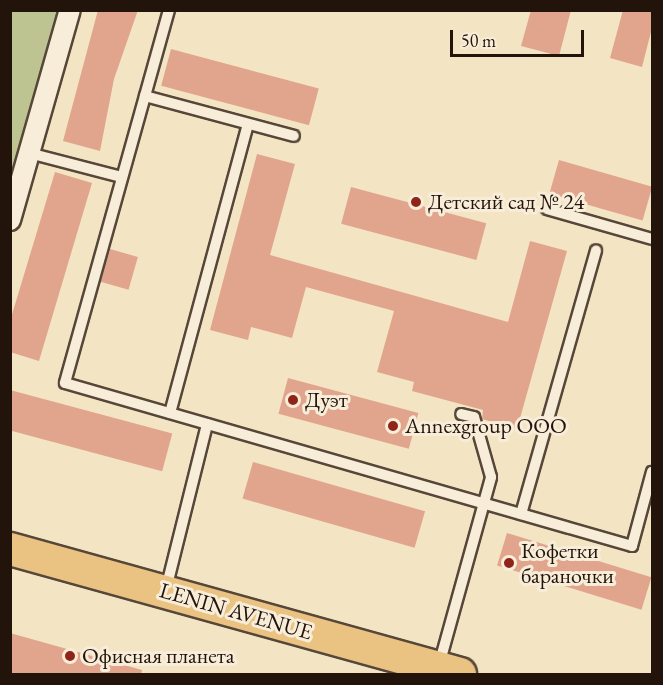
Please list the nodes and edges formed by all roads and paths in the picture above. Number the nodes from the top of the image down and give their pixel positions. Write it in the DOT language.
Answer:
graph roads {
  1 [pos="70,10"];
  2 [pos="169,10"];
  3 [pos="145,96"];
  4 [pos="248,124"];
  5 [pos="294,136"];
  6 [pos="29,153"];
  7 [pos="122,177"];
  8 [pos="547,209"];
  9 [pos="10,220"];
  10 [pos="652,239"];
  11 [pos="596,250"];
  12 [pos="170,413"];
  13 [pos="461,414"];
  14 [pos="207,424"];
  15 [pos="652,472"];
  16 [pos="484,503"];
  17 [pos="521,514"];
  18 [pos="10,549"];
  19 [pos="166,592"];
  20 [pos="449,671"];
  1 -- 6 [label="street"];
  2 -- 3 [label="lane"];
  3 -- 4 [label="lane"];
  3 -- 7 [label="lane"];
  4 -- 5 [label="lane"];
  4 -- 12 [label="lane"];
  6 -- 7 [label="lane"];
  6 -- 9 [label="street"];
  7 -- 12 [label="lane"];
  8 -- 10 [label="lane"];
  11 -- 17 [label="lane"];
  12 -- 14 [label="lane"];
  13 -- 16 [label="lane"];
  14 -- 16 [label="lane"];
  14 -- 19 [label="lane"];
  15 -- 17 [label="lane"];
  16 -- 17 [label="lane"];
  16 -- 20 [label="lane"];
  18 -- 19 [label="main road, LENIN AVENUE"];
  19 -- 20 [label="main road, LENIN AVENUE"];
}
